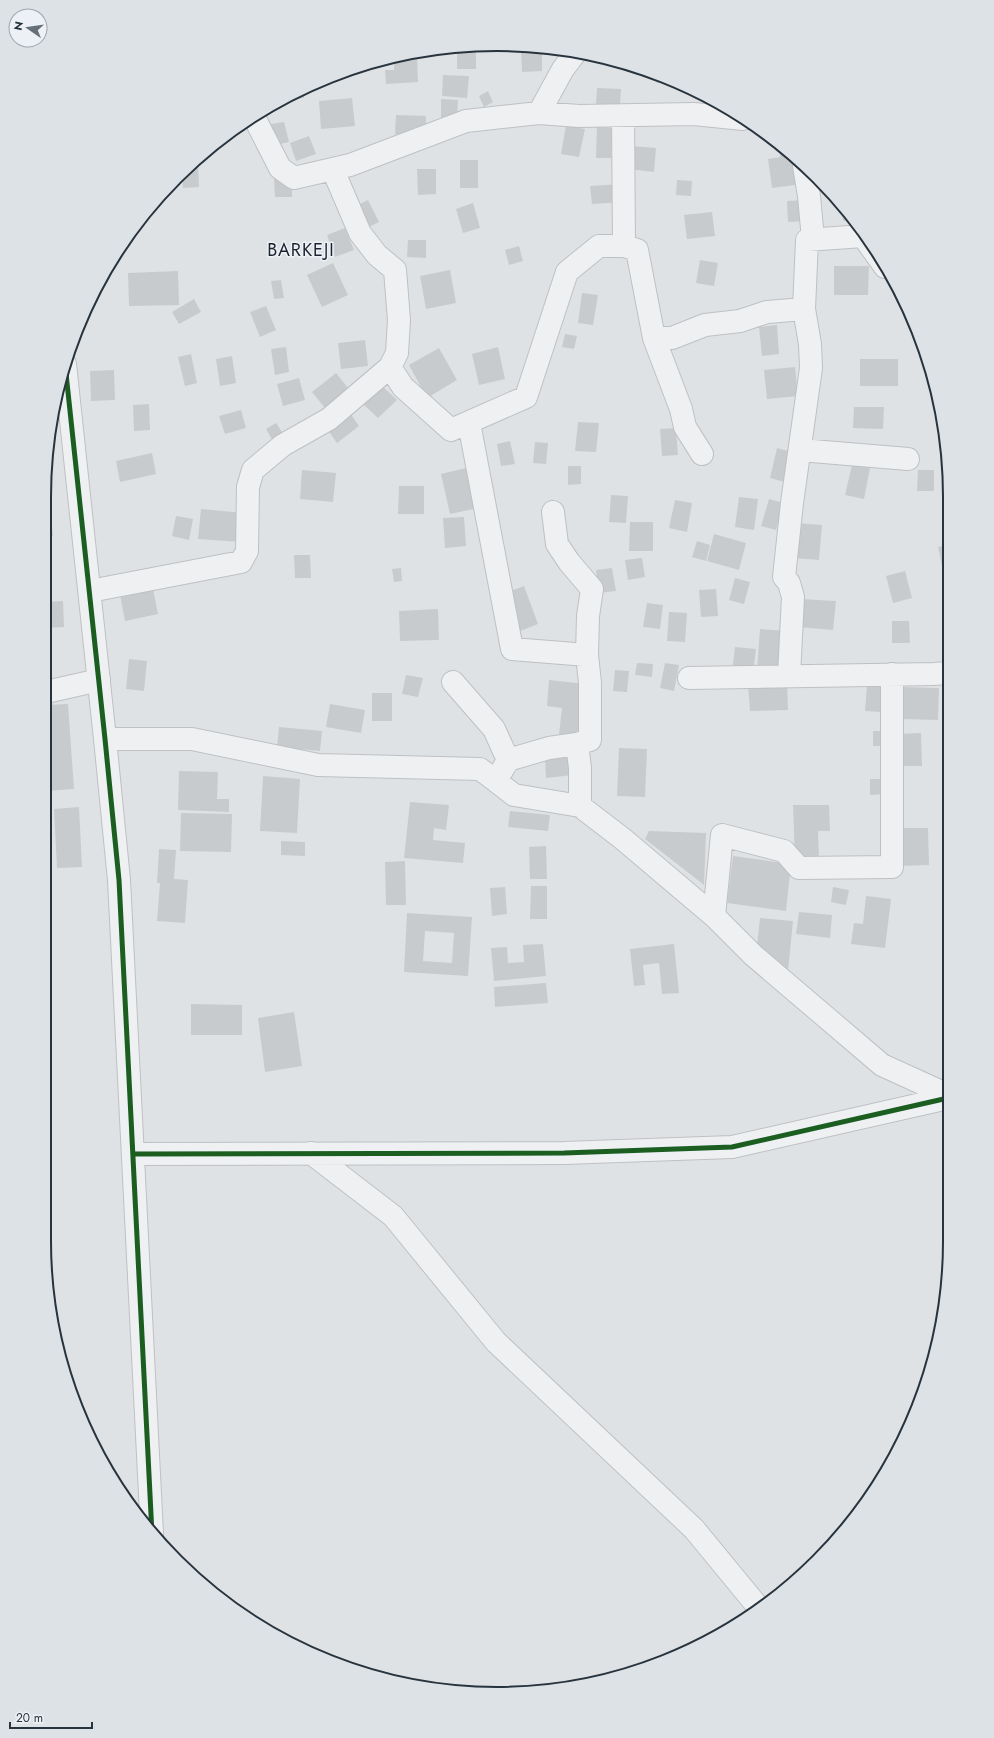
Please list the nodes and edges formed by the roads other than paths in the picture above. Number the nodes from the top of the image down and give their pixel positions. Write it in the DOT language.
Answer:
graph roads {
  1 [pos="572,58"];
  2 [pos="540,113"];
  3 [pos="623,116"];
  4 [pos="731,118"];
  5 [pos="256,122"];
  6 [pos="333,170"];
  7 [pos="806,176"];
  8 [pos="859,236"];
  9 [pos="813,239"];
  10 [pos="624,246"];
  11 [pos="804,309"];
  12 [pos="654,338"];
  13 [pos="390,367"];
  14 [pos="67,380"];
  15 [pos="469,423"];
  16 [pos="800,450"];
  17 [pos="702,454"];
  18 [pos="908,459"];
  19 [pos="554,512"];
  20 [pos="90,591"];
  21 [pos="587,655"];
  22 [pos="943,673"];
  23 [pos="892,674"];
  24 [pos="789,676"];
  25 [pos="689,678"];
  26 [pos="99,680"];
  27 [pos="454,682"];
  28 [pos="51,691"];
  29 [pos="105,739"];
  30 [pos="577,744"];
  31 [pos="508,760"];
  32 [pos="496,781"];
  33 [pos="580,806"];
  34 [pos="714,916"];
  35 [pos="943,1095"];
  36 [pos="943,1098"];
  37 [pos="311,1153"];
  38 [pos="134,1154"];
  39 [pos="151,1522"];
  40 [pos="756,1604"];
  1 -- 2 [label="street"];
  2 -- 3 [label="street"];
  2 -- 6 [label="street"];
  3 -- 4 [label="street"];
  3 -- 10 [label="street"];
  5 -- 6 [label="street"];
  6 -- 13 [label="street"];
  7 -- 9 [label="street"];
  8 -- 9 [label="street"];
  9 -- 11 [label="street"];
  10 -- 12 [label="street"];
  10 -- 15 [label="street"];
  11 -- 12 [label="street"];
  11 -- 16 [label="street"];
  12 -- 17 [label="street"];
  13 -- 15 [label="street"];
  13 -- 20 [label="street"];
  14 -- 20 [label="street"];
  15 -- 21 [label="street"];
  16 -- 18 [label="street"];
  16 -- 24 [label="street"];
  19 -- 21 [label="street"];
  20 -- 26 [label="street"];
  21 -- 30 [label="street"];
  22 -- 23 [label="street"];
  23 -- 24 [label="street"];
  23 -- 34 [label="street"];
  24 -- 25 [label="street"];
  26 -- 28 [label="street"];
  26 -- 29 [label="street"];
  27 -- 31 [label="street"];
  29 -- 32 [label="street"];
  29 -- 38 [label="street"];
  30 -- 31 [label="street"];
  30 -- 33 [label="street"];
  31 -- 32 [label="street"];
  32 -- 33 [label="street"];
  33 -- 34 [label="street"];
  34 -- 35 [label="street"];
  36 -- 37 [label="street"];
  37 -- 38 [label="street"];
  37 -- 40 [label="street"];
  38 -- 39 [label="street"];
}
